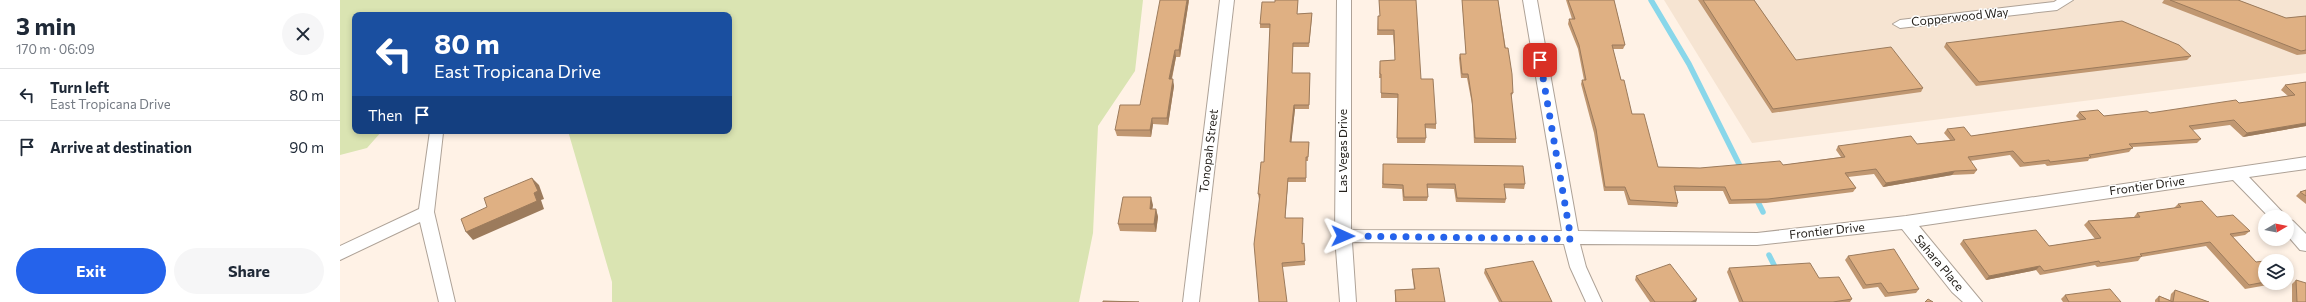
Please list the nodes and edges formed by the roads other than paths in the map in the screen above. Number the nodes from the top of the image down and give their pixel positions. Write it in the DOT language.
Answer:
graph roads {
  1 [pos="1227,0"];
  2 [pos="1344,0"];
  3 [pos="1530,0"];
  4 [pos="2066,0"];
  5 [pos="1900,24"];
  6 [pos="436,134"];
  7 [pos="2306,164"];
  8 [pos="2236,173"];
  9 [pos="2272,210"];
  10 [pos="426,212"];
  11 [pos="1906,222"];
  12 [pos="2294,232"];
  13 [pos="1343,236"];
  14 [pos="1571,239"];
  15 [pos="2306,245"];
  16 [pos="340,253"];
  17 [pos="446,302"];
  18 [pos="1191,302"];
  19 [pos="1348,302"];
  20 [pos="1594,302"];
  21 [pos="1974,302"];
  1 -- 18 [label="street, Tonopah Street"];
  2 -- 13 [label="street, Las Vegas Drive"];
  3 -- 14 [label="street"];
  4 -- 5 [label="street, Copperwood Way"];
  6 -- 10 [label="street"];
  7 -- 8 [label="street, Frontier Drive"];
  8 -- 9 [label="street"];
  8 -- 11 [label="street, Frontier Drive"];
  10 -- 16 [label="street"];
  10 -- 17 [label="street"];
  11 -- 14 [label="street, Frontier Drive"];
  11 -- 21 [label="street, Sahara Place"];
  12 -- 15 [label="street"];
  13 -- 14 [label="street, Frontier Drive"];
  13 -- 19 [label="street, Las Vegas Drive"];
  14 -- 20 [label="street"];
}
